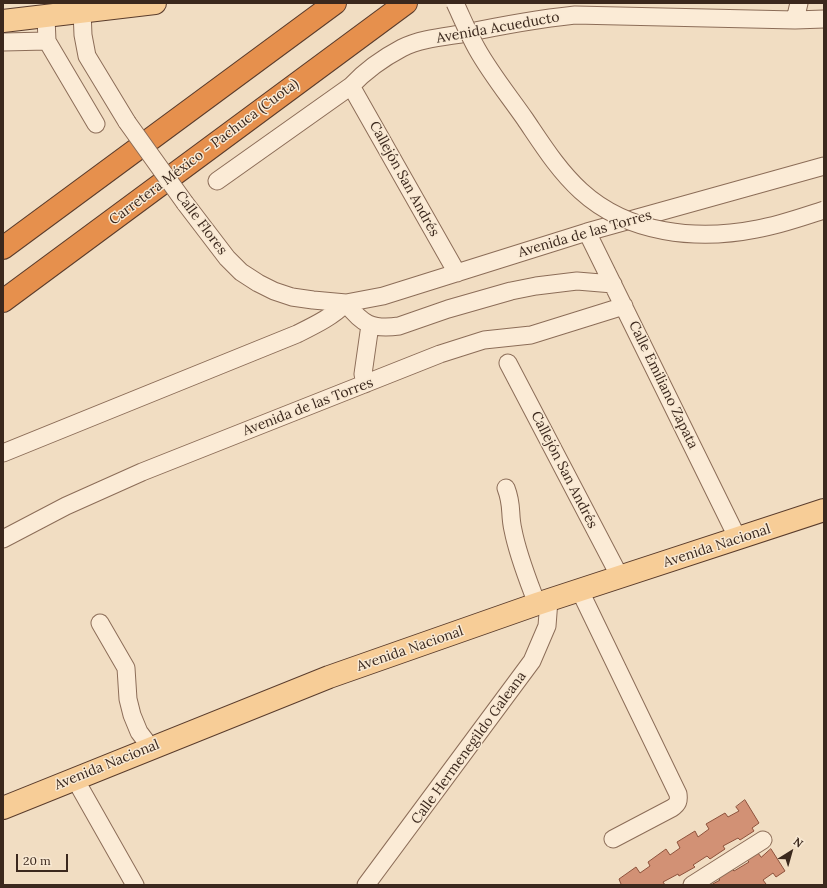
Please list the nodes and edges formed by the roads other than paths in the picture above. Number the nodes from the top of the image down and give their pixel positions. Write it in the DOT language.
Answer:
graph roads {
  1 [pos="155,3"];
  2 [pos="335,3"];
  3 [pos="406,3"];
  4 [pos="455,3"];
  5 [pos="798,3"];
  6 [pos="131,4"];
  7 [pos="572,9"];
  8 [pos="82,11"];
  9 [pos="46,17"];
  10 [pos="824,19"];
  11 [pos="795,20"];
  12 [pos="3,21"];
  13 [pos="48,41"];
  14 [pos="3,42"];
  15 [pos="351,86"];
  16 [pos="96,124"];
  17 [pos="824,166"];
  18 [pos="217,180"];
  19 [pos="824,210"];
  20 [pos="587,232"];
  21 [pos="3,248"];
  22 [pos="456,273"];
  23 [pos="613,284"];
  24 [pos="3,301"];
  25 [pos="346,303"];
  26 [pos="624,306"];
  27 [pos="370,325"];
  28 [pos="508,363"];
  29 [pos="365,384"];
  30 [pos="3,453"];
  31 [pos="506,488"];
  32 [pos="824,510"];
  33 [pos="3,539"];
  34 [pos="738,539"];
  35 [pos="620,577"];
  36 [pos="580,590"];
  37 [pos="543,602"];
  38 [pos="100,622"];
  39 [pos="151,748"];
  40 [pos="75,779"];
  41 [pos="3,808"];
  42 [pos="613,839"];
  43 [pos="763,840"];
  44 [pos="135,885"];
  45 [pos="366,885"];
  46 [pos="692,885"];
  1 -- 6 [label="main road"];
  2 -- 21 [label="highway"];
  3 -- 24 [label="highway, Carretera México - Pachuca (Cuota)"];
  4 -- 19 [label="street, bridge"];
  5 -- 11 [label="street"];
  6 -- 8 [label="main road"];
  7 -- 11 [label="street, Avenida Acueducto"];
  7 -- 15 [label="street, Avenida Acueducto"];
  8 -- 9 [label="main road"];
  8 -- 25 [label="street, Calle Flores, bridge"];
  9 -- 12 [label="main road"];
  9 -- 13 [label="street"];
  10 -- 11 [label="street, Avenida Acueducto"];
  13 -- 14 [label="street"];
  13 -- 16 [label="street"];
  15 -- 18 [label="street, Avenida Acueducto"];
  15 -- 22 [label="street, Callejón San Andrés"];
  17 -- 20 [label="street, Avenida de las Torres"];
  20 -- 22 [label="street, Avenida de las Torres"];
  20 -- 23 [label="street, Calle Emiliano Zapata"];
  22 -- 25 [label="street, Avenida de las Torres"];
  23 -- 26 [label="street, Calle Emiliano Zapata"];
  23 -- 27 [label="street"];
  25 -- 27 [label="street"];
  25 -- 30 [label="street"];
  26 -- 29 [label="street, Avenida de las Torres"];
  26 -- 34 [label="street, Calle Emiliano Zapata"];
  27 -- 29 [label="street"];
  28 -- 35 [label="street, Callejón San Andrés"];
  29 -- 33 [label="street, Avenida de las Torres"];
  31 -- 37 [label="street"];
  32 -- 34 [label="main road, Avenida Nacional"];
  34 -- 35 [label="main road, Avenida Nacional"];
  35 -- 36 [label="main road, Avenida Nacional"];
  36 -- 37 [label="main road, Avenida Nacional"];
  36 -- 42 [label="street"];
  37 -- 39 [label="main road, Avenida Nacional"];
  37 -- 45 [label="street, Calle Hermenegildo Galeana"];
  38 -- 39 [label="street"];
  39 -- 40 [label="main road, Avenida Nacional"];
  40 -- 41 [label="main road, Avenida Nacional"];
  40 -- 44 [label="street"];
  43 -- 46 [label="street"];
}
